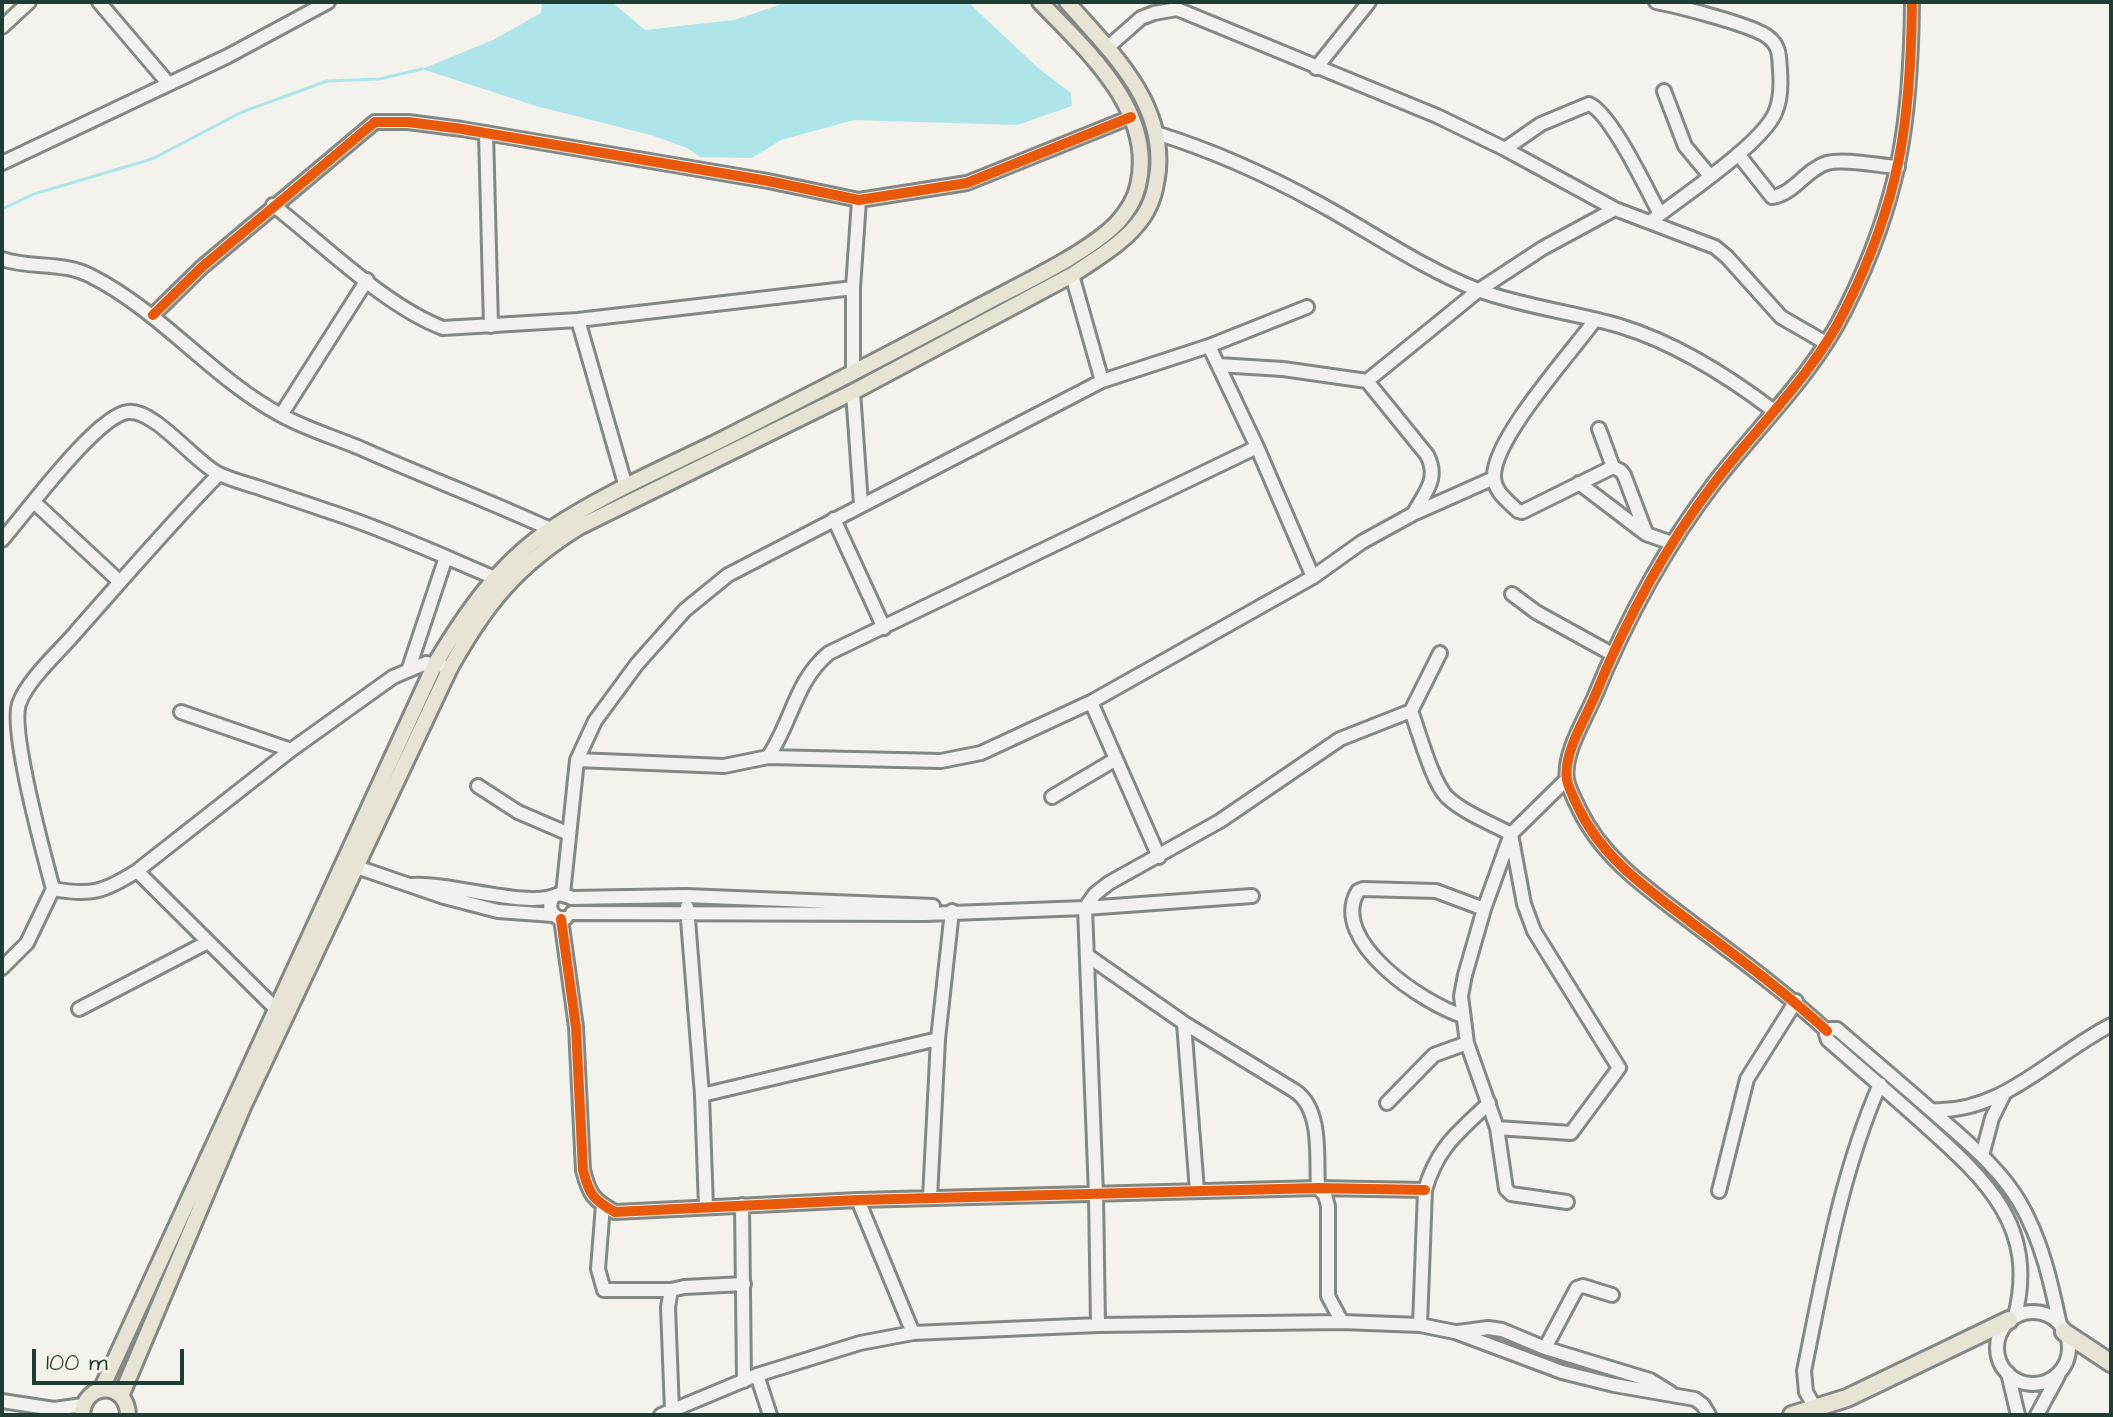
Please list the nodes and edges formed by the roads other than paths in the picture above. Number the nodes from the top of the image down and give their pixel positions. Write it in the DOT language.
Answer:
graph roads {
  1 [pos="29,2"];
  2 [pos="99,2"];
  3 [pos="328,2"];
  4 [pos="1040,2"];
  5 [pos="1067,2"];
  6 [pos="1369,2"];
  7 [pos="1656,2"];
  8 [pos="1912,2"];
  9 [pos="2,27"];
  10 [pos="1108,47"];
  11 [pos="1316,68"];
  12 [pos="168,83"];
  13 [pos="1664,91"];
  14 [pos="1131,117"];
  15 [pos="486,133"];
  16 [pos="1156,133"];
  17 [pos="1181,140"];
  18 [pos="1505,149"];
  19 [pos="1738,154"];
  20 [pos="1159,156"];
  21 [pos="2,163"];
  22 [pos="1898,167"];
  23 [pos="1710,176"];
  24 [pos="859,200"];
  25 [pos="273,205"];
  26 [pos="1615,209"];
  27 [pos="1655,218"];
  28 [pos="2,259"];
  29 [pos="1072,275"];
  30 [pos="367,280"];
  31 [pos="1034,286"];
  32 [pos="853,288"];
  33 [pos="1479,290"];
  34 [pos="1307,307"];
  35 [pos="153,315"];
  36 [pos="578,320"];
  37 [pos="1595,320"];
  38 [pos="491,326"];
  39 [pos="1826,343"];
  40 [pos="1209,346"];
  41 [pos="1218,365"];
  42 [pos="853,374"];
  43 [pos="1102,381"];
  44 [pos="1367,381"];
  45 [pos="853,392"];
  46 [pos="1774,411"];
  47 [pos="281,415"];
  48 [pos="1599,429"];
  49 [pos="1257,447"];
  50 [pos="1613,467"];
  51 [pos="219,474"];
  52 [pos="1494,478"];
  53 [pos="1579,483"];
  54 [pos="626,487"];
  55 [pos="34,502"];
  56 [pos="861,504"];
  57 [pos="1413,514"];
  58 [pos="834,519"];
  59 [pos="550,529"];
  60 [pos="1646,534"];
  61 [pos="2,540"];
  62 [pos="1672,543"];
  63 [pos="446,557"];
  64 [pos="1313,577"];
  65 [pos="495,578"];
  66 [pos="120,582"];
  67 [pos="1512,594"];
  68 [pos="884,628"];
  69 [pos="1440,653"];
  70 [pos="1612,654"];
  71 [pos="442,666"];
  72 [pos="409,668"];
  73 [pos="1091,702"];
  74 [pos="1411,711"];
  75 [pos="181,712"];
  76 [pos="291,750"];
  77 [pos="768,757"];
  78 [pos="1116,759"];
  79 [pos="577,760"];
  80 [pos="1567,779"];
  81 [pos="478,786"];
  82 [pos="1052,797"];
  83 [pos="567,833"];
  84 [pos="1511,834"];
  85 [pos="1159,857"];
  86 [pos="351,864"];
  87 [pos="137,871"];
  88 [pos="412,885"];
  89 [pos="53,889"];
  90 [pos="686,896"];
  91 [pos="1252,896"];
  92 [pos="562,897"];
  93 [pos="1085,908"];
  94 [pos="1484,909"];
  95 [pos="952,911"];
  96 [pos="687,912"];
  97 [pos="562,915"];
  98 [pos="206,943"];
  99 [pos="1088,956"];
  100 [pos="2,968"];
  101 [pos="1796,1001"];
  102 [pos="275,1008"];
  103 [pos="79,1009"];
  104 [pos="1463,1016"];
  105 [pos="1184,1023"];
  106 [pos="2111,1025"];
  107 [pos="1827,1031"];
  108 [pos="938,1039"];
  109 [pos="1467,1043"];
  110 [pos="1880,1084"];
  111 [pos="2004,1093"];
  112 [pos="702,1095"];
  113 [pos="1387,1103"];
  114 [pos="1489,1103"];
  115 [pos="1932,1110"];
  116 [pos="1497,1128"];
  117 [pos="1982,1156"];
  118 [pos="1318,1188"];
  119 [pos="1425,1190"];
  120 [pos="1197,1191"];
  121 [pos="1719,1191"];
  122 [pos="1096,1195"];
  123 [pos="930,1198"];
  124 [pos="858,1200"];
  125 [pos="1567,1202"];
  126 [pos="603,1205"];
  127 [pos="742,1205"];
  128 [pos="706,1207"];
  129 [pos="744,1284"];
  130 [pos="671,1290"];
  131 [pos="1612,1295"];
  132 [pos="2012,1318"];
  133 [pos="1342,1322"];
  134 [pos="1098,1325"];
  135 [pos="1420,1325"];
  136 [pos="2062,1329"];
  137 [pos="1455,1332"];
  138 [pos="913,1333"];
  139 [pos="1545,1348"];
  140 [pos="2111,1363"];
  141 [pos="2007,1370"];
  142 [pos="2062,1371"];
  143 [pos="757,1375"];
  144 [pos="744,1381"];
  145 [pos="101,1390"];
  146 [pos="1673,1395"];
  147 [pos="2,1401"];
  148 [pos="129,1408"];
  149 [pos="1816,1409"];
  150 [pos="82,1410"];
  151 [pos="59,1412"];
  152 [pos="666,1413"];
  153 [pos="770,1415"];
  154 [pos="1709,1415"];
  155 [pos="1792,1415"];
  156 [pos="2018,1415"];
  157 [pos="2037,1415"];
  1 -- 9 [label="street"];
  2 -- 12 [label="street"];
  3 -- 12 [label="street"];
  4 -- 14 [label="main road"];
  5 -- 10 [label="main road"];
  6 -- 11 [label="street"];
  7 -- 19 [label="street"];
  8 -- 22 [label="street"];
  10 -- 11 [label="street"];
  10 -- 16 [label="main road"];
  11 -- 18 [label="street"];
  12 -- 21 [label="street"];
  13 -- 23 [label="street"];
  14 -- 24 [label="street"];
  14 -- 31 [label="main road"];
  15 -- 24 [label="street"];
  15 -- 25 [label="street"];
  15 -- 38 [label="street"];
  16 -- 17 [label="street"];
  16 -- 20 [label="main road"];
  17 -- 20 [label="street"];
  17 -- 33 [label="street"];
  18 -- 26 [label="street"];
  18 -- 27 [label="street"];
  19 -- 22 [label="street"];
  19 -- 23 [label="street"];
  20 -- 29 [label="main road"];
  22 -- 39 [label="street"];
  23 -- 27 [label="street"];
  24 -- 32 [label="street"];
  25 -- 30 [label="street"];
  25 -- 35 [label="street"];
  26 -- 27 [label="street"];
  26 -- 33 [label="street"];
  27 -- 39 [label="street"];
  28 -- 35 [label="street"];
  29 -- 31 [label="main road"];
  29 -- 43 [label="street"];
  30 -- 38 [label="street"];
  30 -- 47 [label="street"];
  31 -- 42 [label="main road"];
  31 -- 45 [label="main road"];
  32 -- 36 [label="street"];
  32 -- 42 [label="street"];
  33 -- 37 [label="street"];
  33 -- 44 [label="street"];
  34 -- 40 [label="street"];
  35 -- 47 [label="street"];
  36 -- 38 [label="street"];
  36 -- 54 [label="street"];
  37 -- 46 [label="street"];
  37 -- 52 [label="street"];
  39 -- 46 [label="street"];
  40 -- 41 [label="street"];
  40 -- 43 [label="street"];
  41 -- 44 [label="street"];
  41 -- 49 [label="street"];
  42 -- 54 [label="main road"];
  43 -- 56 [label="street"];
  44 -- 57 [label="street"];
  45 -- 56 [label="street"];
  45 -- 71 [label="main road"];
  46 -- 62 [label="street"];
  47 -- 59 [label="street"];
  48 -- 50 [label="street"];
  49 -- 64 [label="street"];
  49 -- 68 [label="street"];
  50 -- 53 [label="street"];
  50 -- 60 [label="street"];
  51 -- 55 [label="street"];
  51 -- 63 [label="street"];
  51 -- 66 [label="street"];
  52 -- 53 [label="street"];
  52 -- 57 [label="street"];
  53 -- 60 [label="street"];
  54 -- 59 [label="main road"];
  55 -- 61 [label="street"];
  55 -- 66 [label="street"];
  56 -- 58 [label="street"];
  57 -- 64 [label="street"];
  58 -- 68 [label="street"];
  58 -- 79 [label="street"];
  59 -- 65 [label="main road"];
  60 -- 62 [label="street"];
  62 -- 70 [label="street"];
  63 -- 65 [label="street"];
  63 -- 72 [label="street"];
  64 -- 73 [label="street"];
  65 -- 71 [label="main road"];
  66 -- 89 [label="street"];
  67 -- 70 [label="street"];
  68 -- 77 [label="street"];
  69 -- 74 [label="street"];
  70 -- 80 [label="street"];
  71 -- 72 [label="street"];
  71 -- 86 [label="main road"];
  72 -- 76 [label="street"];
  73 -- 77 [label="street"];
  73 -- 78 [label="street"];
  74 -- 84 [label="street"];
  74 -- 85 [label="street"];
  75 -- 76 [label="street"];
  76 -- 87 [label="street"];
  77 -- 79 [label="street"];
  78 -- 82 [label="street"];
  78 -- 85 [label="street"];
  79 -- 83 [label="street"];
  80 -- 84 [label="street"];
  80 -- 101 [label="street"];
  81 -- 83 [label="street"];
  83 -- 92 [label="street"];
  84 -- 94 [label="street"];
  84 -- 116 [label="street"];
  85 -- 93 [label="street"];
  86 -- 88 [label="street"];
  86 -- 102 [label="main road"];
  86 -- 148 [label="main road"];
  87 -- 89 [label="street"];
  87 -- 98 [label="street"];
  88 -- 92 [label="street"];
  88 -- 97 [label="street"];
  89 -- 100 [label="street"];
  90 -- 92 [label="street"];
  90 -- 95 [label="street"];
  90 -- 96 [label="street"];
  91 -- 93 [label="street"];
  92 -- 97 [label="street"];
  92 -- 97 [label="street"];
  93 -- 95 [label="street"];
  93 -- 99 [label="street"];
  94 -- 104 [label="street"];
  94 -- 104 [label="street"];
  95 -- 96 [label="street"];
  95 -- 108 [label="street"];
  96 -- 97 [label="street"];
  96 -- 112 [label="street"];
  97 -- 126 [label="street"];
  98 -- 102 [label="street"];
  98 -- 103 [label="street"];
  99 -- 105 [label="street"];
  99 -- 122 [label="street"];
  101 -- 107 [label="street"];
  101 -- 121 [label="street"];
  102 -- 145 [label="main road"];
  104 -- 109 [label="street"];
  105 -- 118 [label="street"];
  105 -- 120 [label="street"];
  106 -- 111 [label="street"];
  107 -- 110 [label="street"];
  107 -- 115 [label="street"];
  108 -- 112 [label="street"];
  108 -- 123 [label="street"];
  109 -- 113 [label="street"];
  109 -- 114 [label="street"];
  110 -- 132 [label="street"];
  110 -- 149 [label="street"];
  111 -- 115 [label="street"];
  111 -- 117 [label="street"];
  112 -- 128 [label="street"];
  114 -- 116 [label="street"];
  114 -- 119 [label="street"];
  115 -- 117 [label="street"];
  116 -- 125 [label="street"];
  117 -- 136 [label="street"];
  118 -- 119 [label="street"];
  118 -- 120 [label="street"];
  118 -- 133 [label="street"];
  119 -- 135 [label="street"];
  120 -- 122 [label="street"];
  122 -- 123 [label="street"];
  122 -- 134 [label="street"];
  123 -- 124 [label="street"];
  124 -- 127 [label="street"];
  124 -- 138 [label="street"];
  126 -- 128 [label="street"];
  126 -- 130 [label="street"];
  127 -- 128 [label="street"];
  127 -- 129 [label="street"];
  129 -- 130 [label="street"];
  129 -- 144 [label="street"];
  130 -- 152 [label="street"];
  131 -- 139 [label="street"];
  132 -- 136 [label="street"];
  132 -- 141 [label="street"];
  132 -- 149 [label="highway"];
  133 -- 134 [label="street"];
  133 -- 135 [label="street"];
  134 -- 138 [label="street"];
  135 -- 137 [label="street"];
  136 -- 140 [label="highway"];
  136 -- 142 [label="street"];
  137 -- 139 [label="street"];
  137 -- 146 [label="street"];
  138 -- 143 [label="street"];
  139 -- 146 [label="street"];
  141 -- 142 [label="street"];
  141 -- 156 [label="street"];
  142 -- 157 [label="street"];
  143 -- 144 [label="street"];
  143 -- 153 [label="street"];
  144 -- 152 [label="street"];
  145 -- 148 [label="main road"];
  145 -- 150 [label="main road"];
  146 -- 154 [label="street"];
  147 -- 151 [label="street"];
  149 -- 155 [label="highway"];
  150 -- 151 [label="street"];
}
